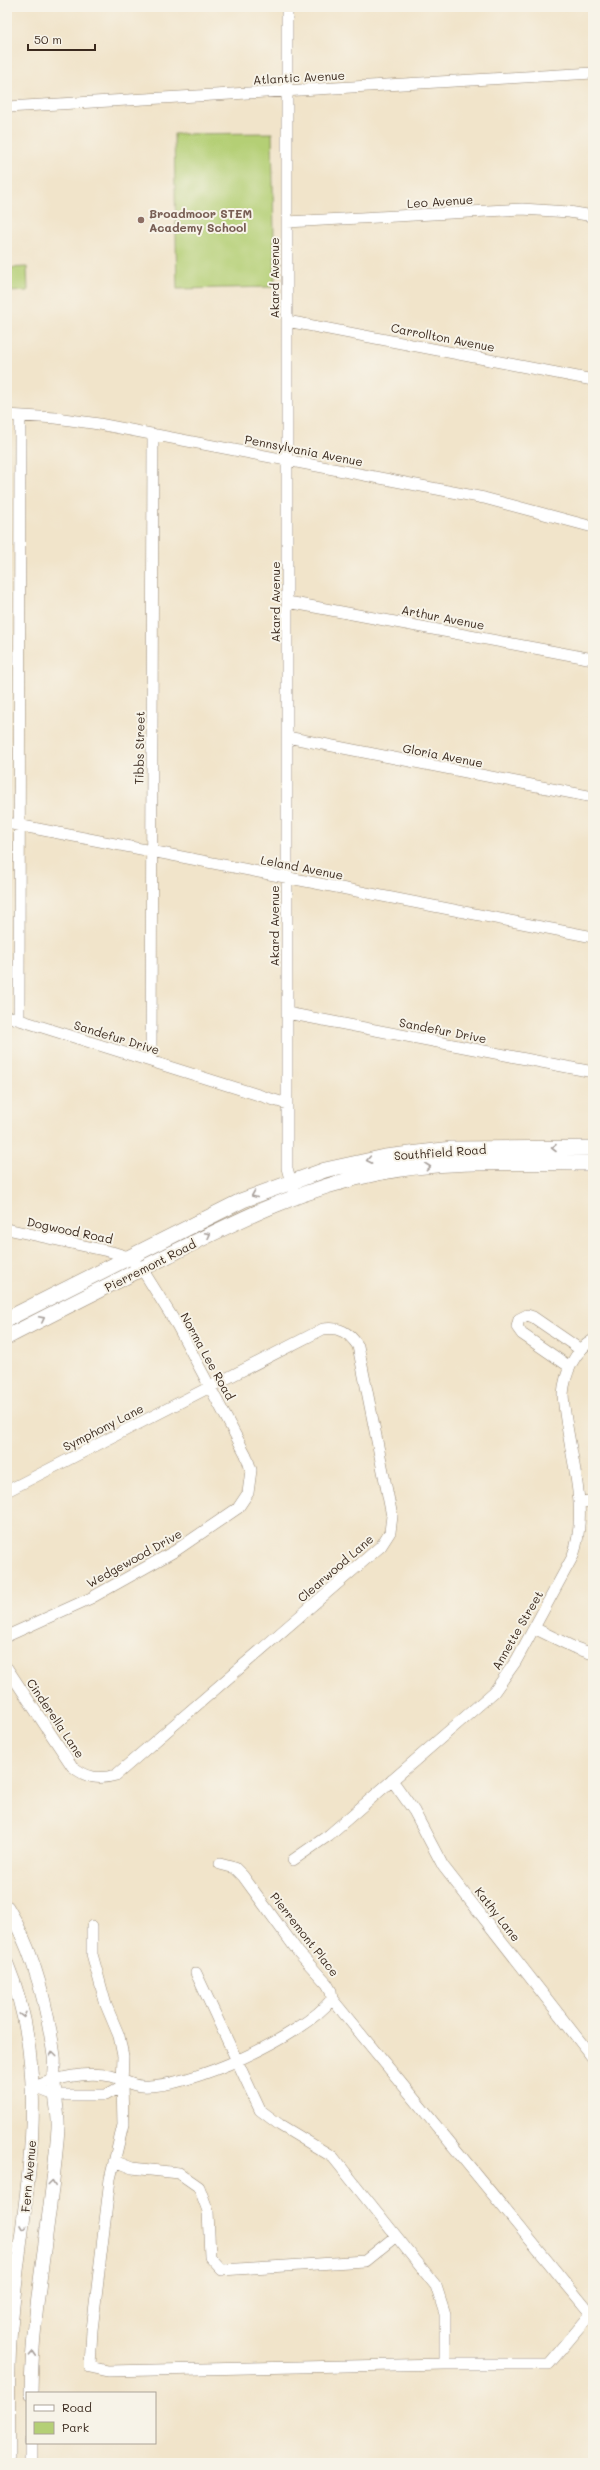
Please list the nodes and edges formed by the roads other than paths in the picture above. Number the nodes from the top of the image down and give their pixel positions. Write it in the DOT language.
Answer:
graph roads {
  1 [pos="287,7"];
  2 [pos="593,73"];
  3 [pos="287,91"];
  4 [pos="7,107"];
  5 [pos="593,216"];
  6 [pos="287,222"];
  7 [pos="287,321"];
  8 [pos="593,380"];
  9 [pos="7,415"];
  10 [pos="20,416"];
  11 [pos="153,434"];
  12 [pos="288,460"];
  13 [pos="593,527"];
  14 [pos="288,602"];
  15 [pos="593,659"];
  16 [pos="287,737"];
  17 [pos="593,797"];
  18 [pos="7,823"];
  19 [pos="19,825"];
  20 [pos="151,851"];
  21 [pos="288,878"];
  22 [pos="593,937"];
  23 [pos="287,1012"];
  24 [pos="7,1016"];
  25 [pos="19,1020"];
  26 [pos="151,1061"];
  27 [pos="593,1072"];
  28 [pos="287,1104"];
  29 [pos="533,1148"];
  30 [pos="593,1148"];
  31 [pos="405,1162"];
  32 [pos="534,1163"];
  33 [pos="593,1163"];
  34 [pos="292,1189"];
  35 [pos="7,1230"];
  36 [pos="128,1257"];
  37 [pos="142,1269"];
  38 [pos="85,1280"];
  39 [pos="94,1293"];
  40 [pos="7,1319"];
  41 [pos="7,1337"];
  42 [pos="593,1340"];
  43 [pos="581,1350"];
  44 [pos="570,1367"];
  45 [pos="211,1386"];
  46 [pos="251,1476"];
  47 [pos="7,1491"];
  48 [pos="593,1501"];
  49 [pos="579,1502"];
  50 [pos="534,1628"];
  51 [pos="7,1636"];
  52 [pos="593,1654"];
  53 [pos="7,1668"];
  54 [pos="89,1777"];
  55 [pos="392,1780"];
  56 [pos="293,1860"];
  57 [pos="220,1864"];
  58 [pos="7,1907"];
  59 [pos="92,1926"];
  60 [pos="7,1964"];
  61 [pos="196,1973"];
  62 [pos="332,1999"];
  63 [pos="593,2058"];
  64 [pos="237,2060"];
  65 [pos="54,2079"];
  66 [pos="122,2082"];
  67 [pos="34,2087"];
  68 [pos="55,2095"];
  69 [pos="114,2162"];
  70 [pos="396,2236"];
  71 [pos="445,2364"];
  72 [pos="31,2392"];
  73 [pos="31,2444"];
  74 [pos="9,2463"];
  75 [pos="30,2463"];
  1 -- 3 [label="street, Akard Avenue"];
  2 -- 3 [label="street, Atlantic Avenue"];
  3 -- 4 [label="street, Atlantic Avenue"];
  3 -- 6 [label="street, Akard Avenue"];
  5 -- 6 [label="street, Leo Avenue"];
  6 -- 7 [label="street, Akard Avenue"];
  7 -- 8 [label="street, Carrollton Avenue"];
  7 -- 12 [label="street, Akard Avenue"];
  9 -- 10 [label="street, Pennsylvania Avenue"];
  10 -- 11 [label="street, Pennsylvania Avenue"];
  10 -- 19 [label="street"];
  11 -- 12 [label="street, Pennsylvania Avenue"];
  11 -- 20 [label="street, Tibbs Street"];
  12 -- 13 [label="street, Pennsylvania Avenue"];
  12 -- 14 [label="street, Akard Avenue"];
  14 -- 15 [label="street, Arthur Avenue"];
  14 -- 16 [label="street, Akard Avenue"];
  16 -- 17 [label="street, Gloria Avenue"];
  16 -- 21 [label="street, Akard Avenue"];
  18 -- 19 [label="street, Leland Avenue"];
  19 -- 20 [label="street, Leland Avenue"];
  19 -- 25 [label="street"];
  20 -- 21 [label="street, Leland Avenue"];
  20 -- 26 [label="street, Tibbs Street"];
  21 -- 22 [label="street, Leland Avenue"];
  21 -- 23 [label="street, Akard Avenue"];
  23 -- 27 [label="street, Sandefur Drive"];
  23 -- 28 [label="street, Akard Avenue"];
  24 -- 25 [label="street, Sandefur Drive"];
  25 -- 26 [label="street, Sandefur Drive"];
  26 -- 28 [label="street, Sandefur Drive"];
  28 -- 34 [label="street, Akard Avenue"];
  30 -- 29 [label="main road, Southfield Road, one-way"];
  29 -- 31 [label="main road, Southfield Road"];
  29 -- 32 [label="main road"];
  31 -- 32 [label="main road, Southfield Road, one-way"];
  31 -- 34 [label="main road, Southfield Road"];
  32 -- 33 [label="main road, Southfield Road"];
  34 -- 36 [label="main road, Pierremont Road, one-way"];
  37 -- 34 [label="main road, Pierremont Road, one-way"];
  35 -- 36 [label="street, Dogwood Road"];
  36 -- 37 [label="street, Norma Lee Road"];
  36 -- 38 [label="main road, Pierremont Road"];
  37 -- 39 [label="main road, Pierremont Road"];
  37 -- 45 [label="street, Norma Lee Road"];
  38 -- 39 [label="main road"];
  38 -- 40 [label="main road, Pierremont Road"];
  41 -- 39 [label="main road, Pierremont Road, one-way"];
  42 -- 43 [label="street, Annette Street"];
  43 -- 44 [label="street, Annette Street"];
  43 -- 44 [label="street"];
  44 -- 49 [label="street, Annette Street"];
  45 -- 46 [label="street, Norma Lee Road"];
  45 -- 47 [label="street, Symphony Lane"];
  45 -- 54 [label="street, Clearwood Lane"];
  46 -- 51 [label="street, Wedgewood Drive"];
  48 -- 49 [label="street"];
  49 -- 50 [label="street, Annette Street"];
  50 -- 52 [label="street"];
  50 -- 55 [label="street, Annette Street"];
  53 -- 54 [label="street, Cinderella Lane"];
  55 -- 56 [label="street, Annette Street"];
  55 -- 63 [label="street, Kathy Lane"];
  57 -- 62 [label="street, Pierremont Place"];
  65 -- 58 [label="street, Fern Avenue, one-way"];
  59 -- 66 [label="street"];
  60 -- 67 [label="street, Fern Avenue, one-way"];
  61 -- 64 [label="street"];
  62 -- 64 [label="street"];
  62 -- 71 [label="street, Pierremont Place"];
  64 -- 66 [label="street"];
  64 -- 70 [label="street"];
  65 -- 66 [label="street"];
  65 -- 67 [label="street"];
  65 -- 68 [label="street, Fern Avenue"];
  66 -- 68 [label="street"];
  66 -- 69 [label="street"];
  67 -- 68 [label="street"];
  67 -- 74 [label="street, Fern Avenue, one-way"];
  72 -- 68 [label="street, Fern Avenue, one-way"];
  69 -- 70 [label="street"];
  69 -- 71 [label="street"];
  70 -- 71 [label="street"];
  73 -- 75 [label="street"];
}
